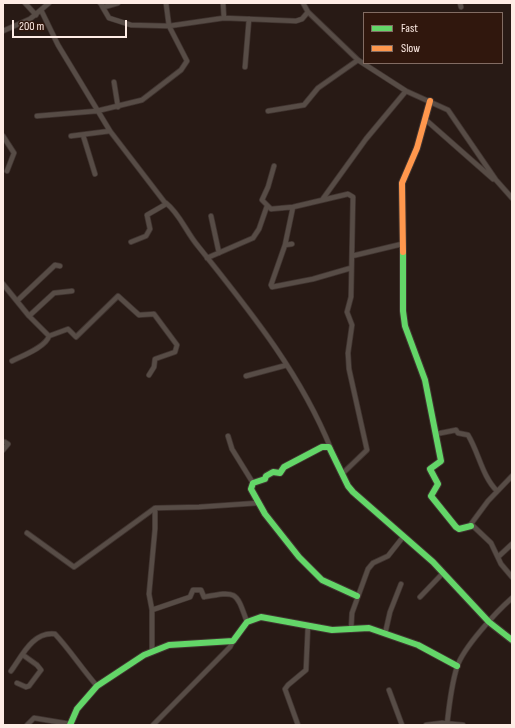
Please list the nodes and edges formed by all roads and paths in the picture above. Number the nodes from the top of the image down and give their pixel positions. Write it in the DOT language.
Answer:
graph roads {
  1 [pos="25,3"];
  2 [pos="49,3"];
  3 [pos="118,3"];
  4 [pos="166,3"];
  5 [pos="223,3"];
  6 [pos="303,3"];
  7 [pos="101,5"];
  8 [pos="41,10"];
  9 [pos="308,12"];
  10 [pos="36,14"];
  11 [pos="224,18"];
  12 [pos="249,19"];
  13 [pos="169,26"];
  14 [pos="3,31"];
  15 [pos="358,60"];
  16 [pos="363,63"];
  17 [pos="364,64"];
  18 [pos="246,67"];
  19 [pos="114,82"];
  20 [pos="406,91"];
  21 [pos="430,101"];
  22 [pos="118,107"];
  23 [pos="97,111"];
  24 [pos="268,111"];
  25 [pos="37,116"];
  26 [pos="426,120"];
  27 [pos="110,131"];
  28 [pos="83,135"];
  29 [pos="3,136"];
  30 [pos="71,136"];
  31 [pos="274,166"];
  32 [pos="6,171"];
  33 [pos="95,174"];
  34 [pos="500,185"];
  35 [pos="512,198"];
  36 [pos="322,200"];
  37 [pos="166,202"];
  38 [pos="267,206"];
  39 [pos="293,207"];
  40 [pos="211,216"];
  41 [pos="132,242"];
  42 [pos="292,244"];
  43 [pos="402,244"];
  44 [pos="285,245"];
  45 [pos="219,253"];
  46 [pos="352,256"];
  47 [pos="207,258"];
  48 [pos="60,266"];
  49 [pos="351,268"];
  50 [pos="3,284"];
  51 [pos="72,291"];
  52 [pos="17,301"];
  53 [pos="29,316"];
  54 [pos="49,336"];
  55 [pos="12,361"];
  56 [pos="287,365"];
  57 [pos="149,375"];
  58 [pos="246,376"];
  59 [pos="436,434"];
  60 [pos="228,436"];
  61 [pos="5,442"];
  62 [pos="3,450"];
  63 [pos="336,462"];
  64 [pos="342,474"];
  65 [pos="512,476"];
  66 [pos="253,483"];
  67 [pos="497,491"];
  68 [pos="258,504"];
  69 [pos="155,508"];
  70 [pos="471,526"];
  71 [pos="26,533"];
  72 [pos="403,537"];
  73 [pos="512,544"];
  74 [pos="498,557"];
  75 [pos="443,573"];
  76 [pos="512,577"];
  77 [pos="401,584"];
  78 [pos="357,596"];
  79 [pos="420,597"];
  80 [pos="512,598"];
  81 [pos="152,610"];
  82 [pos="247,622"];
  83 [pos="489,622"];
  84 [pos="308,626"];
  85 [pos="351,630"];
  86 [pos="385,634"];
  87 [pos="233,640"];
  88 [pos="512,640"];
  89 [pos="152,651"];
  90 [pos="23,655"];
  91 [pos="457,666"];
  92 [pos="11,671"];
  93 [pos="18,683"];
  94 [pos="97,686"];
  95 [pos="389,690"];
  96 [pos="447,724"];
  97 [pos="27,725"];
  98 [pos="70,725"];
  99 [pos="153,725"];
  100 [pos="298,725"];
  101 [pos="402,725"];
  102 [pos="426,725"];
  103 [pos="463,725"];
  1 -- 10 [label="street"];
  2 -- 8 [label="street"];
  3 -- 7 [label="street"];
  4 -- 13 [label="street"];
  5 -- 11 [label="street"];
  6 -- 9 [label="street"];
  7 -- 13 [label="street"];
  8 -- 10 [label="street"];
  8 -- 23 [label="street"];
  9 -- 12 [label="street"];
  9 -- 15 [label="street"];
  10 -- 14 [label="street"];
  11 -- 12 [label="street"];
  11 -- 13 [label="street"];
  12 -- 18 [label="street"];
  13 -- 22 [label="street"];
  15 -- 16 [label="street"];
  15 -- 24 [label="street"];
  17 -- 20 [label="street"];
  19 -- 22 [label="street"];
  20 -- 21 [label="street"];
  20 -- 36 [label="street"];
  21 -- 26 [label="street"];
  21 -- 34 [label="street"];
  22 -- 23 [label="street"];
  23 -- 25 [label="street"];
  23 -- 27 [label="street"];
  26 -- 34 [label="street"];
  26 -- 43 [label="street"];
  27 -- 28 [label="street"];
  27 -- 37 [label="street"];
  28 -- 30 [label="street"];
  28 -- 33 [label="street"];
  29 -- 32 [label="street"];
  31 -- 38 [label="street"];
  34 -- 35 [label="street"];
  36 -- 39 [label="street"];
  36 -- 46 [label="street"];
  37 -- 41 [label="street"];
  37 -- 47 [label="street"];
  38 -- 39 [label="street"];
  38 -- 45 [label="street"];
  39 -- 44 [label="street"];
  40 -- 45 [label="street"];
  42 -- 44 [label="street"];
  43 -- 46 [label="street"];
  43 -- 59 [label="street"];
  44 -- 49 [label="street"];
  45 -- 47 [label="street"];
  46 -- 49 [label="street"];
  47 -- 56 [label="street"];
  48 -- 52 [label="street"];
  49 -- 64 [label="street"];
  50 -- 52 [label="street"];
  51 -- 53 [label="street"];
  52 -- 53 [label="street"];
  53 -- 54 [label="street"];
  54 -- 55 [label="street"];
  54 -- 57 [label="street"];
  56 -- 58 [label="street"];
  56 -- 63 [label="street"];
  59 -- 67 [label="street"];
  59 -- 70 [label="street"];
  60 -- 66 [label="street"];
  61 -- 62 [label="street"];
  63 -- 64 [label="street"];
  63 -- 66 [label="street"];
  64 -- 72 [label="street"];
  65 -- 67 [label="street"];
  66 -- 68 [label="street"];
  67 -- 70 [label="street"];
  68 -- 69 [label="street"];
  68 -- 78 [label="street"];
  69 -- 71 [label="street"];
  69 -- 81 [label="street"];
  70 -- 74 [label="street"];
  72 -- 75 [label="street"];
  72 -- 78 [label="street"];
  73 -- 74 [label="street"];
  74 -- 76 [label="street"];
  75 -- 79 [label="street"];
  75 -- 83 [label="street"];
  77 -- 86 [label="street"];
  78 -- 85 [label="street"];
  80 -- 83 [label="street"];
  81 -- 82 [label="street"];
  81 -- 89 [label="street"];
  82 -- 84 [label="street"];
  82 -- 87 [label="street"];
  83 -- 88 [label="street"];
  83 -- 91 [label="street"];
  84 -- 85 [label="street"];
  84 -- 100 [label="street"];
  85 -- 86 [label="street"];
  86 -- 91 [label="street"];
  87 -- 89 [label="street"];
  87 -- 99 [label="street"];
  89 -- 94 [label="street"];
  90 -- 92 [label="street"];
  90 -- 93 [label="street"];
  90 -- 94 [label="street"];
  91 -- 96 [label="street"];
  94 -- 98 [label="street"];
  95 -- 101 [label="street"];
  96 -- 102 [label="street"];
  96 -- 103 [label="street"];
  97 -- 98 [label="street"];
}
